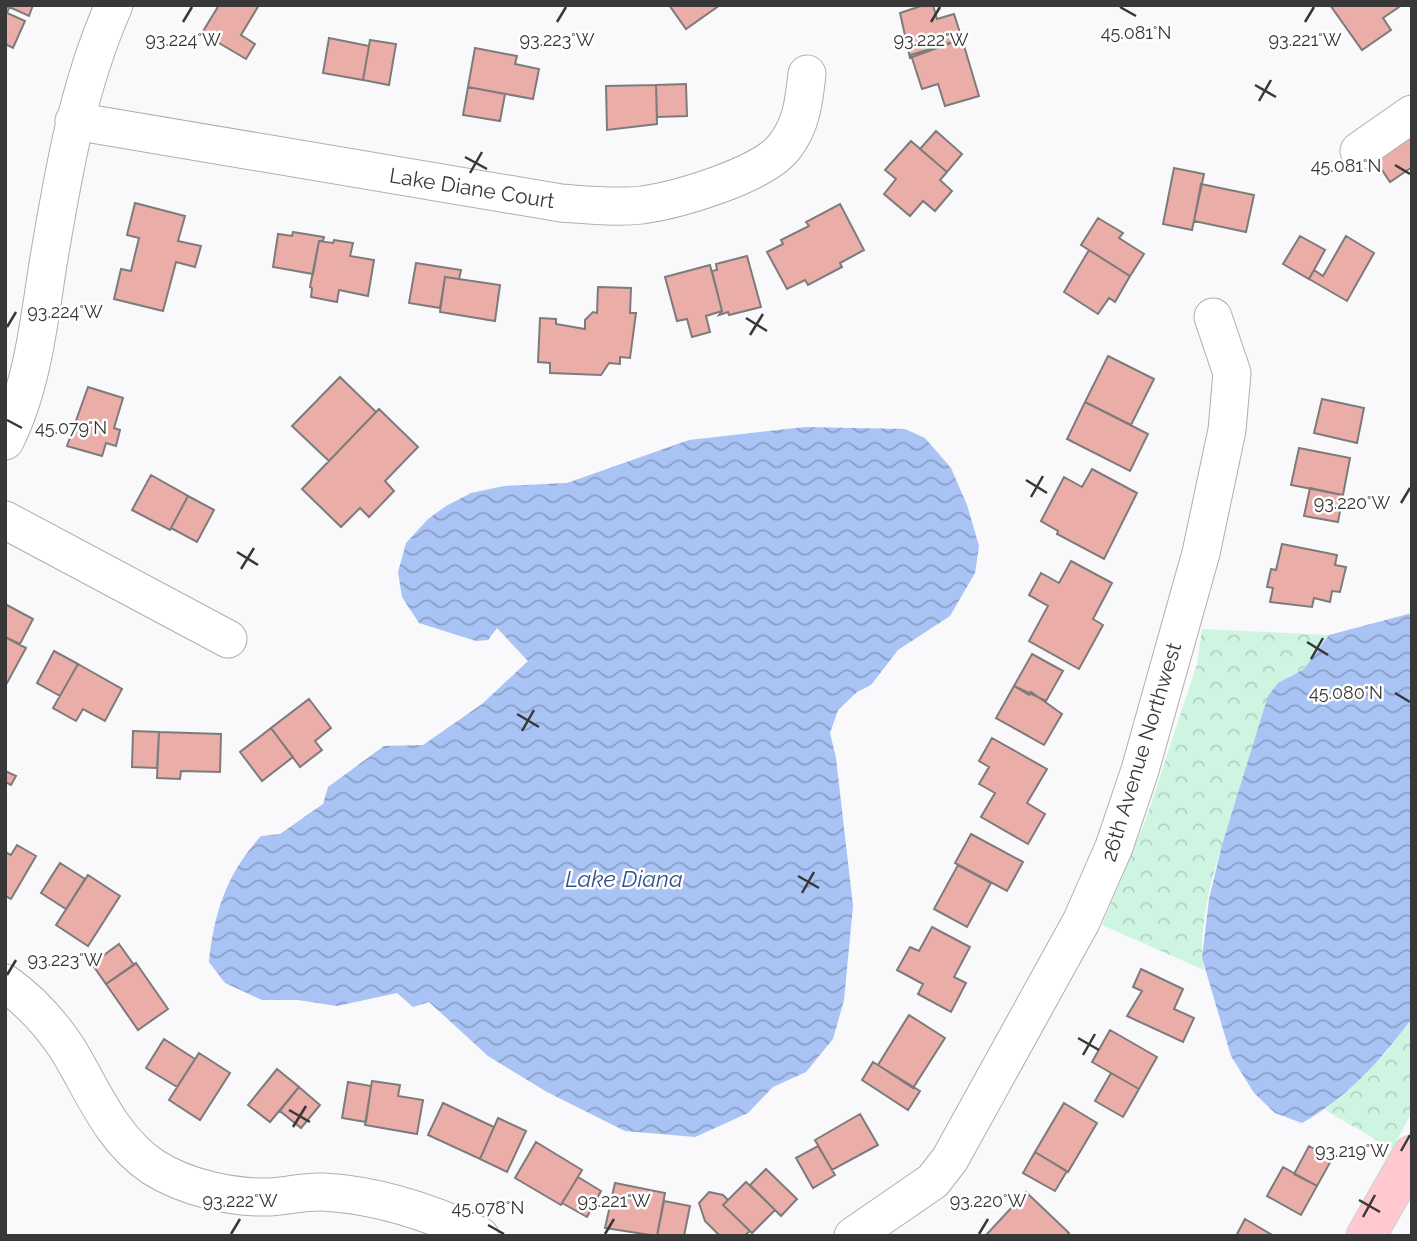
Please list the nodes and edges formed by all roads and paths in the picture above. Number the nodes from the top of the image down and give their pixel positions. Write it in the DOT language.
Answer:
graph roads {
  1 [pos="114,5"];
  2 [pos="807,74"];
  3 [pos="1412,114"];
  4 [pos="74,121"];
  5 [pos="1359,151"];
  6 [pos="1213,317"];
  7 [pos="5,441"];
  8 [pos="5,520"];
  9 [pos="228,639"];
  10 [pos="5,983"];
  11 [pos="1412,1155"];
  12 [pos="480,1236"];
  13 [pos="853,1236"];
  14 [pos="1366,1236"];
  1 -- 4 [label="street"];
  2 -- 4 [label="street, Lake Diane Court"];
  3 -- 5 [label="street"];
  4 -- 7 [label="street"];
  6 -- 13 [label="street, 26th Avenue Northwest"];
  8 -- 9 [label="street"];
  10 -- 12 [label="street"];
  11 -- 14 [label="main road"];
}
